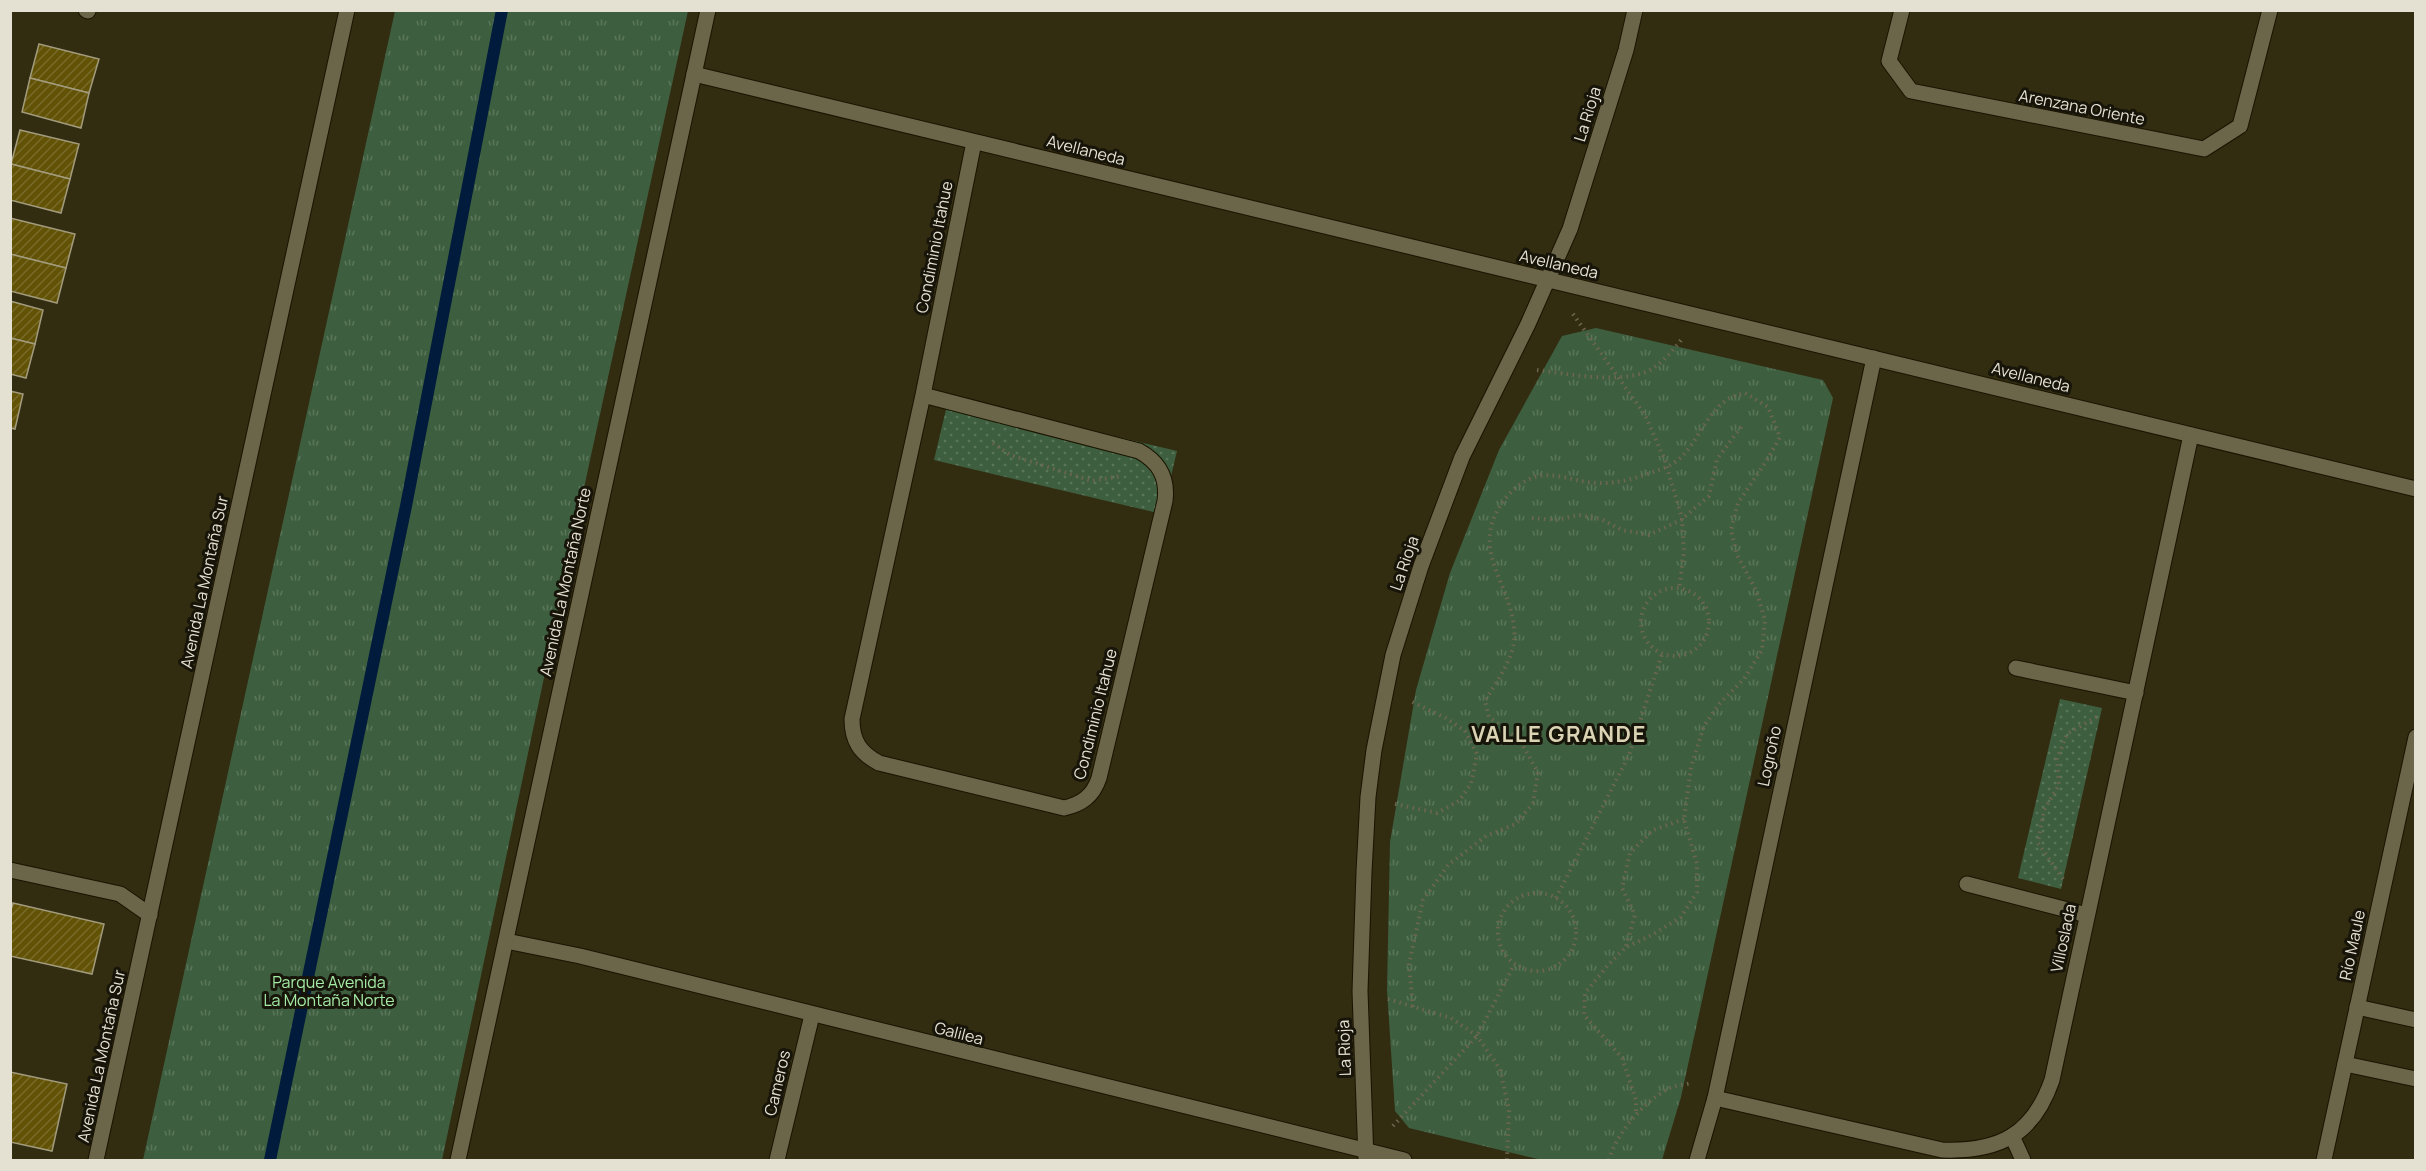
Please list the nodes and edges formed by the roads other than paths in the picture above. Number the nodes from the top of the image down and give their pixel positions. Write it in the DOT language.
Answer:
graph roads {
  1 [pos="347,10"];
  2 [pos="708,10"];
  3 [pos="1635,10"];
  4 [pos="1902,10"];
  5 [pos="2270,10"];
  6 [pos="694,74"];
  7 [pos="974,141"];
  8 [pos="1548,280"];
  9 [pos="1874,358"];
  10 [pos="923,395"];
  11 [pos="2191,435"];
  12 [pos="2415,489"];
  13 [pos="2016,668"];
  14 [pos="2136,693"];
  15 [pos="2415,737"];
  16 [pos="10,870"];
  17 [pos="1967,884"];
  18 [pos="150,915"];
  19 [pos="2087,915"];
  20 [pos="506,941"];
  21 [pos="2357,1007"];
  22 [pos="812,1015"];
  23 [pos="2415,1020"];
  24 [pos="2345,1064"];
  25 [pos="2415,1078"];
  26 [pos="1715,1098"];
  27 [pos="2013,1136"];
  28 [pos="1367,1157"];
  29 [pos="96,1161"];
  30 [pos="458,1161"];
  31 [pos="777,1161"];
  32 [pos="1404,1161"];
  33 [pos="1697,1161"];
  34 [pos="2023,1161"];
  35 [pos="2324,1161"];
  1 -- 18 [label="street, Avenida La Montaña Sur"];
  2 -- 6 [label="street, Avenida La Montaña Norte"];
  3 -- 8 [label="street, La Rioja"];
  4 -- 5 [label="street, Arenzana Oriente"];
  6 -- 7 [label="street, Avellaneda"];
  6 -- 20 [label="street, Avenida La Montaña Norte"];
  7 -- 8 [label="street, Avellaneda"];
  7 -- 10 [label="street, Condiminio Itahue"];
  8 -- 9 [label="street, Avellaneda"];
  8 -- 28 [label="street, La Rioja"];
  9 -- 11 [label="street, Avellaneda"];
  9 -- 26 [label="street, Logroño"];
  10 -- 10 [label="street, Condiminio Itahue"];
  11 -- 12 [label="street, Avellaneda"];
  11 -- 14 [label="street, Villoslada"];
  13 -- 14 [label="street"];
  14 -- 19 [label="street, Villoslada"];
  15 -- 21 [label="street, Río Maule"];
  16 -- 18 [label="street"];
  17 -- 19 [label="street"];
  18 -- 29 [label="street, Avenida La Montaña Sur"];
  19 -- 27 [label="street, Villoslada"];
  20 -- 22 [label="street, Galilea"];
  20 -- 30 [label="street, Avenida La Montaña Norte"];
  21 -- 23 [label="street"];
  21 -- 24 [label="street, Río Maule"];
  22 -- 28 [label="street, Galilea"];
  22 -- 31 [label="street, Cameros"];
  24 -- 25 [label="street"];
  24 -- 35 [label="street, Río Maule"];
  26 -- 27 [label="street, Villoslada"];
  26 -- 33 [label="street, Logroño"];
  27 -- 34 [label="street"];
  28 -- 32 [label="street, Galilea"];
}
